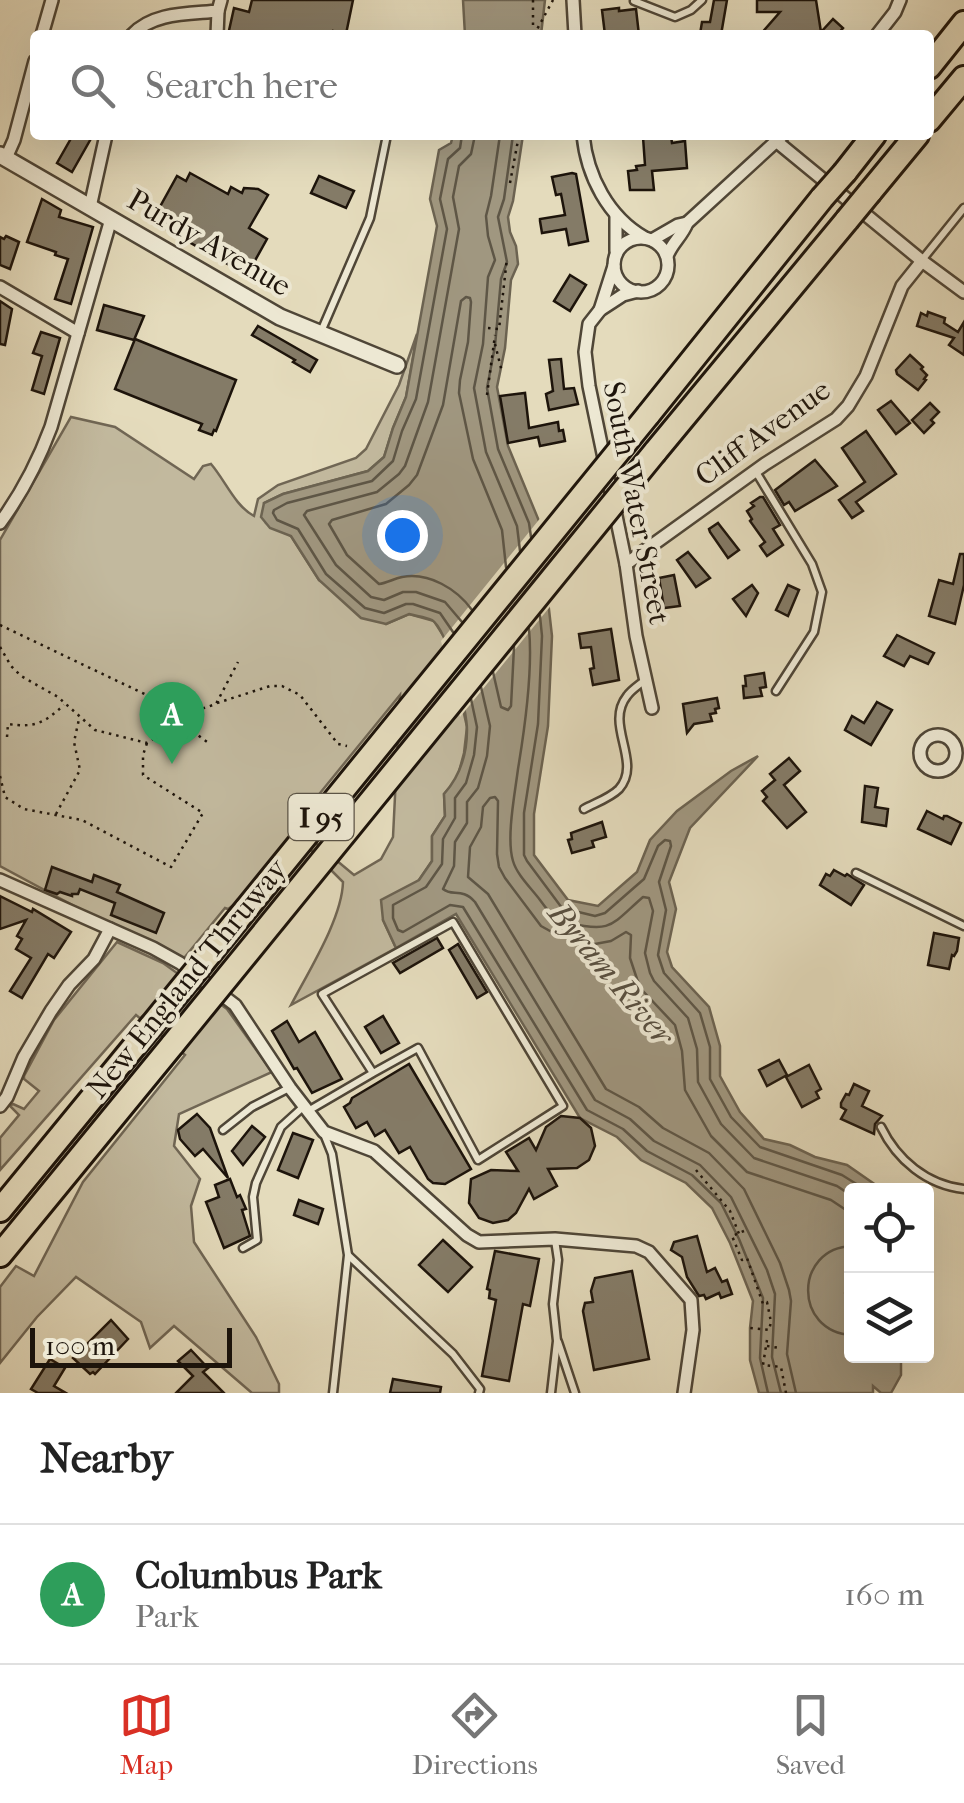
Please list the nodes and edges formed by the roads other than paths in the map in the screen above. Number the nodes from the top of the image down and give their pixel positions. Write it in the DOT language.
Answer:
graph roads {
  1 [pos="52,0"];
  2 [pos="573,0"];
  3 [pos="702,0"];
  4 [pos="900,0"];
  5 [pos="634,2"];
  6 [pos="219,5"];
  7 [pos="964,23"];
  8 [pos="43,30"];
  9 [pos="137,30"];
  10 [pos="216,30"];
  11 [pos="575,30"];
  12 [pos="881,30"];
  13 [pos="934,61"];
  14 [pos="964,78"];
  15 [pos="30,81"];
  16 [pos="934,114"];
  17 [pos="105,140"];
  18 [pos="386,140"];
  19 [pos="584,140"];
  20 [pos="778,140"];
  21 [pos="782,140"];
  22 [pos="870,140"];
  23 [pos="913,140"];
  24 [pos="3,156"];
  25 [pos="90,207"];
  26 [pos="964,208"];
  27 [pos="616,216"];
  28 [pos="111,218"];
  29 [pos="688,223"];
  30 [pos="648,239"];
  31 [pos="667,256"];
  32 [pos="615,259"];
  33 [pos="922,261"];
  34 [pos="0,287"];
  35 [pos="638,291"];
  36 [pos="964,292"];
  37 [pos="600,310"];
  38 [pos="78,333"];
  39 [pos="319,335"];
  40 [pos="397,365"];
  41 [pos="756,471"];
  42 [pos="0,523"];
  43 [pos="626,564"];
  44 [pos="646,679"];
  45 [pos="776,690"];
  46 [pos="652,708"];
  47 [pos="584,810"];
  48 [pos="856,873"];
  49 [pos="0,880"];
  50 [pos="964,926"];
  51 [pos="110,928"];
  52 [pos="373,1074"];
  53 [pos="290,1088"];
  54 [pos="0,1106"];
  55 [pos="305,1109"];
  56 [pos="881,1127"];
  57 [pos="223,1130"];
  58 [pos="324,1132"];
  59 [pos="964,1189"];
  60 [pos="0,1210"];
  61 [pos="555,1239"];
  62 [pos="243,1248"];
  63 [pos="348,1255"];
  64 [pos="0,1256"];
  65 [pos="557,1341"];
  66 [pos="333,1393"];
  67 [pos="479,1393"];
  68 [pos="551,1393"];
  69 [pos="575,1393"];
  70 [pos="684,1393"];
  1 -- 8 [label="street"];
  2 -- 11 [label="street"];
  3 -- 5 [label="lane"];
  4 -- 12 [label="street"];
  6 -- 9 [label="street"];
  6 -- 10 [label="street"];
  7 -- 13 [label="highway"];
  14 -- 16 [label="highway"];
  15 -- 24 [label="street"];
  17 -- 25 [label="street"];
  18 -- 39 [label="lane"];
  19 -- 27 [label="street"];
  20 -- 29 [label="street"];
  21 -- 33 [label="street"];
  22 -- 60 [label="highway, New England Thruway / I 95, bridge"];
  23 -- 64 [label="highway, New England Thruway / I 95, bridge"];
  24 -- 25 [label="street, Purdy Avenue"];
  25 -- 28 [label="street, Purdy Avenue"];
  26 -- 33 [label="lane"];
  27 -- 30 [label="street"];
  27 -- 32 [label="street, South Water Street"];
  28 -- 38 [label="street"];
  28 -- 39 [label="street, Purdy Avenue"];
  29 -- 30 [label="street"];
  29 -- 31 [label="street"];
  30 -- 31 [label="street"];
  30 -- 32 [label="street"];
  31 -- 35 [label="street"];
  32 -- 35 [label="street"];
  32 -- 37 [label="street, South Water Street"];
  33 -- 36 [label="street"];
  33 -- 41 [label="street, Cliff Avenue"];
  34 -- 38 [label="street"];
  35 -- 37 [label="street"];
  37 -- 43 [label="street, South Water Street"];
  38 -- 42 [label="street"];
  39 -- 40 [label="street, Purdy Avenue"];
  41 -- 43 [label="street, Cliff Avenue"];
  41 -- 45 [label="lane"];
  43 -- 44 [label="street, South Water Street"];
  44 -- 46 [label="street, South Water Street"];
  44 -- 47 [label="lane"];
  48 -- 50 [label="lane"];
  49 -- 51 [label="street"];
  51 -- 53 [label="street"];
  51 -- 54 [label="street"];
  52 -- 52 [label="lane"];
  52 -- 55 [label="lane"];
  53 -- 55 [label="street"];
  53 -- 57 [label="lane"];
  55 -- 58 [label="street"];
  55 -- 62 [label="lane"];
  56 -- 59 [label="lane"];
  58 -- 61 [label="street"];
  58 -- 63 [label="lane"];
  61 -- 65 [label="lane"];
  61 -- 70 [label="street"];
  63 -- 66 [label="lane"];
  63 -- 67 [label="lane"];
  65 -- 68 [label="lane"];
  65 -- 69 [label="lane"];
}
